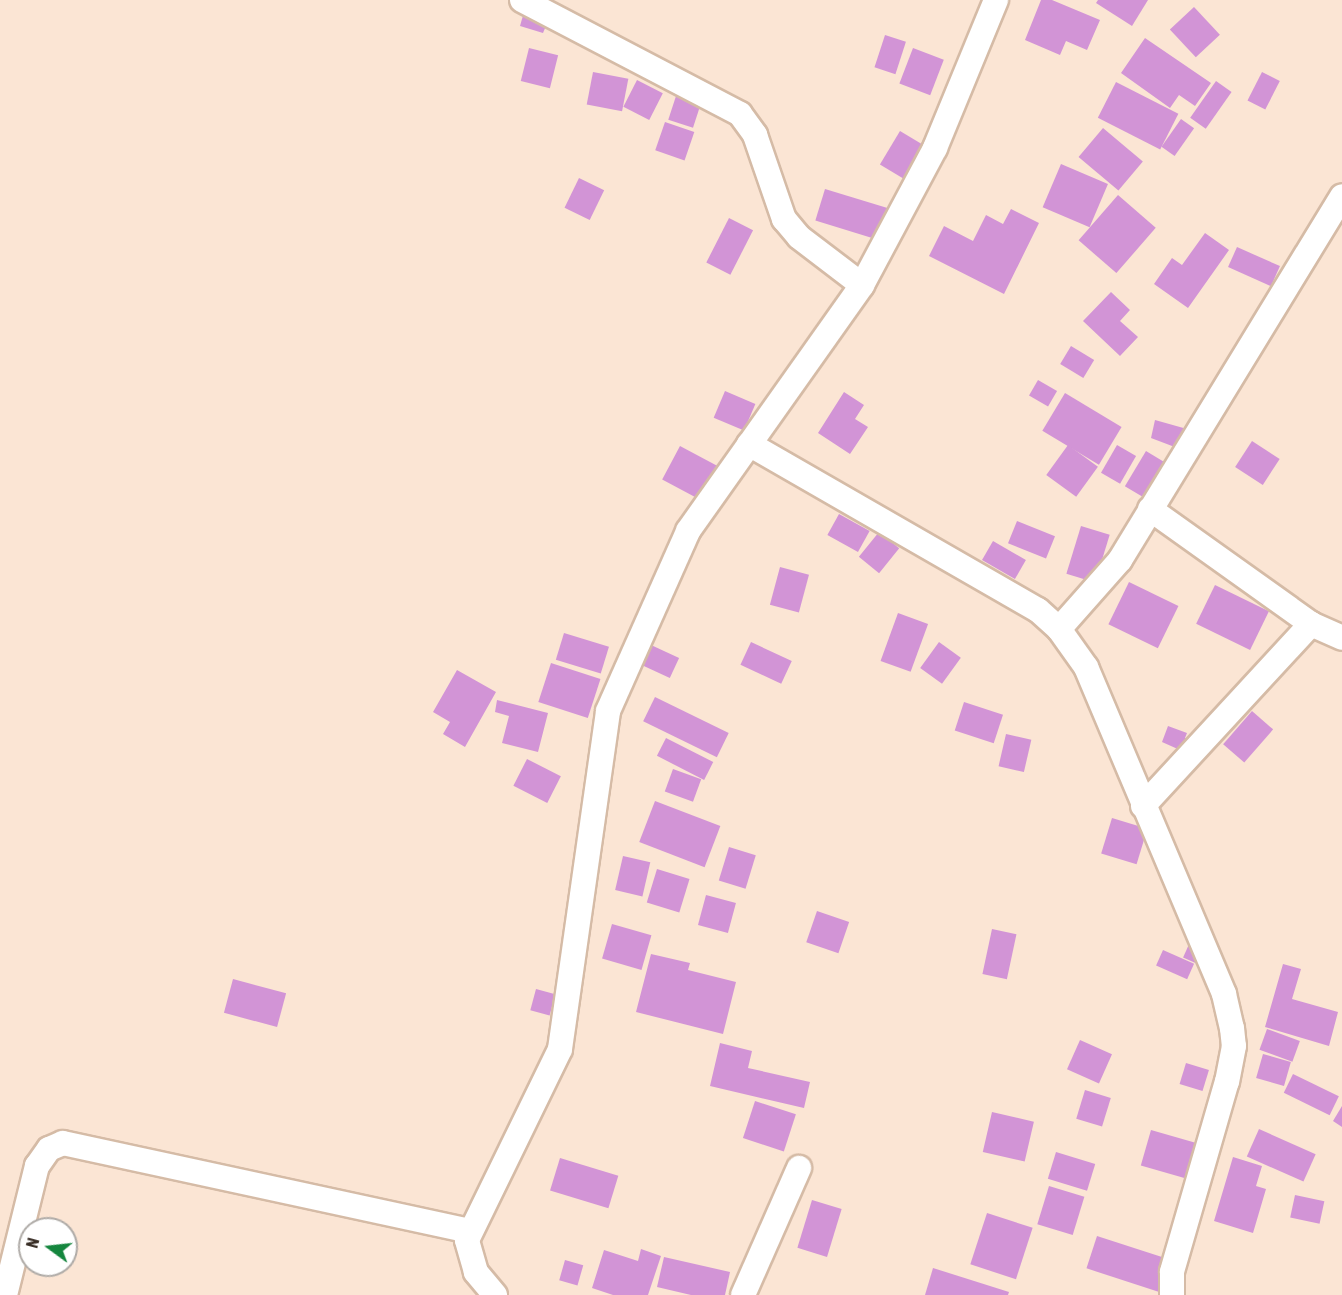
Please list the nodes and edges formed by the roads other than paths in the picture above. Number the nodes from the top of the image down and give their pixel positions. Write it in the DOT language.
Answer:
graph roads {
  1 [pos="522,0"];
  2 [pos="996,0"];
  3 [pos="1342,197"];
  4 [pos="862,285"];
  5 [pos="749,444"];
  6 [pos="1150,510"];
  7 [pos="1311,624"];
  8 [pos="1059,629"];
  9 [pos="1342,638"];
  10 [pos="1143,806"];
  11 [pos="798,1168"];
  12 [pos="470,1231"];
  13 [pos="5,1295"];
  14 [pos="495,1295"];
  15 [pos="743,1295"];
  16 [pos="1172,1295"];
  1 -- 4 [label="street"];
  2 -- 4 [label="street"];
  3 -- 6 [label="street"];
  4 -- 5 [label="street"];
  5 -- 8 [label="street"];
  5 -- 12 [label="street"];
  6 -- 7 [label="street"];
  6 -- 8 [label="street"];
  7 -- 9 [label="street"];
  7 -- 10 [label="street"];
  8 -- 10 [label="street"];
  10 -- 16 [label="street"];
  11 -- 15 [label="street"];
  12 -- 13 [label="street"];
  12 -- 14 [label="street"];
}
